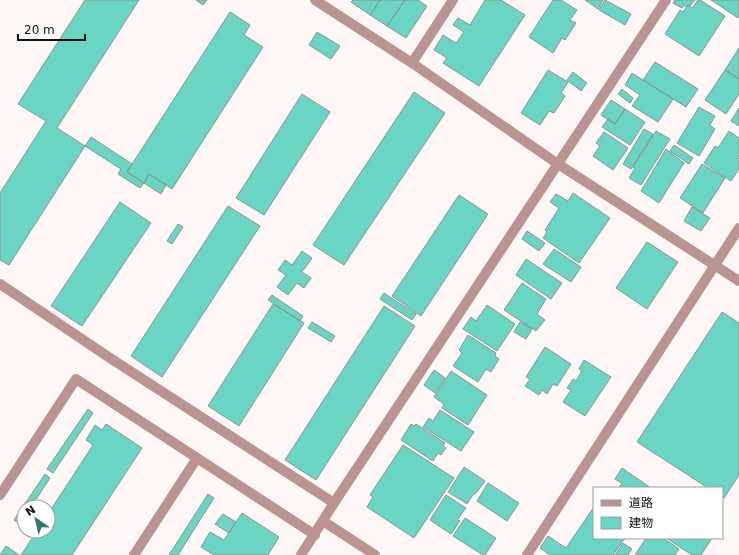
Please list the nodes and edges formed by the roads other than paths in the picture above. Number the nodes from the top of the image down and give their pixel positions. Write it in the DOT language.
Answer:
graph roads {
  1 [pos="315,0"];
  2 [pos="452,0"];
  3 [pos="666,0"];
  4 [pos="412,63"];
  5 [pos="558,164"];
  6 [pos="739,228"];
  7 [pos="715,265"];
  8 [pos="739,281"];
  9 [pos="0,284"];
  10 [pos="197,458"];
  11 [pos="0,495"];
  12 [pos="334,503"];
  13 [pos="323,521"];
  14 [pos="315,535"];
  15 [pos="134,555"];
  16 [pos="301,555"];
  17 [pos="375,555"];
  18 [pos="527,555"];
  1 -- 4 [label="street"];
  2 -- 4 [label="street"];
  3 -- 5 [label="street"];
  4 -- 5 [label="street"];
  5 -- 7 [label="street"];
  5 -- 12 [label="street"];
  6 -- 7 [label="street"];
  7 -- 8 [label="street"];
  7 -- 18 [label="street"];
  9 -- 12 [label="street"];
  10 -- 11 [label="street"];
  10 -- 14 [label="street"];
  10 -- 15 [label="street"];
  12 -- 13 [label="street"];
  13 -- 14 [label="street"];
  13 -- 17 [label="street"];
  14 -- 16 [label="street"];
}
